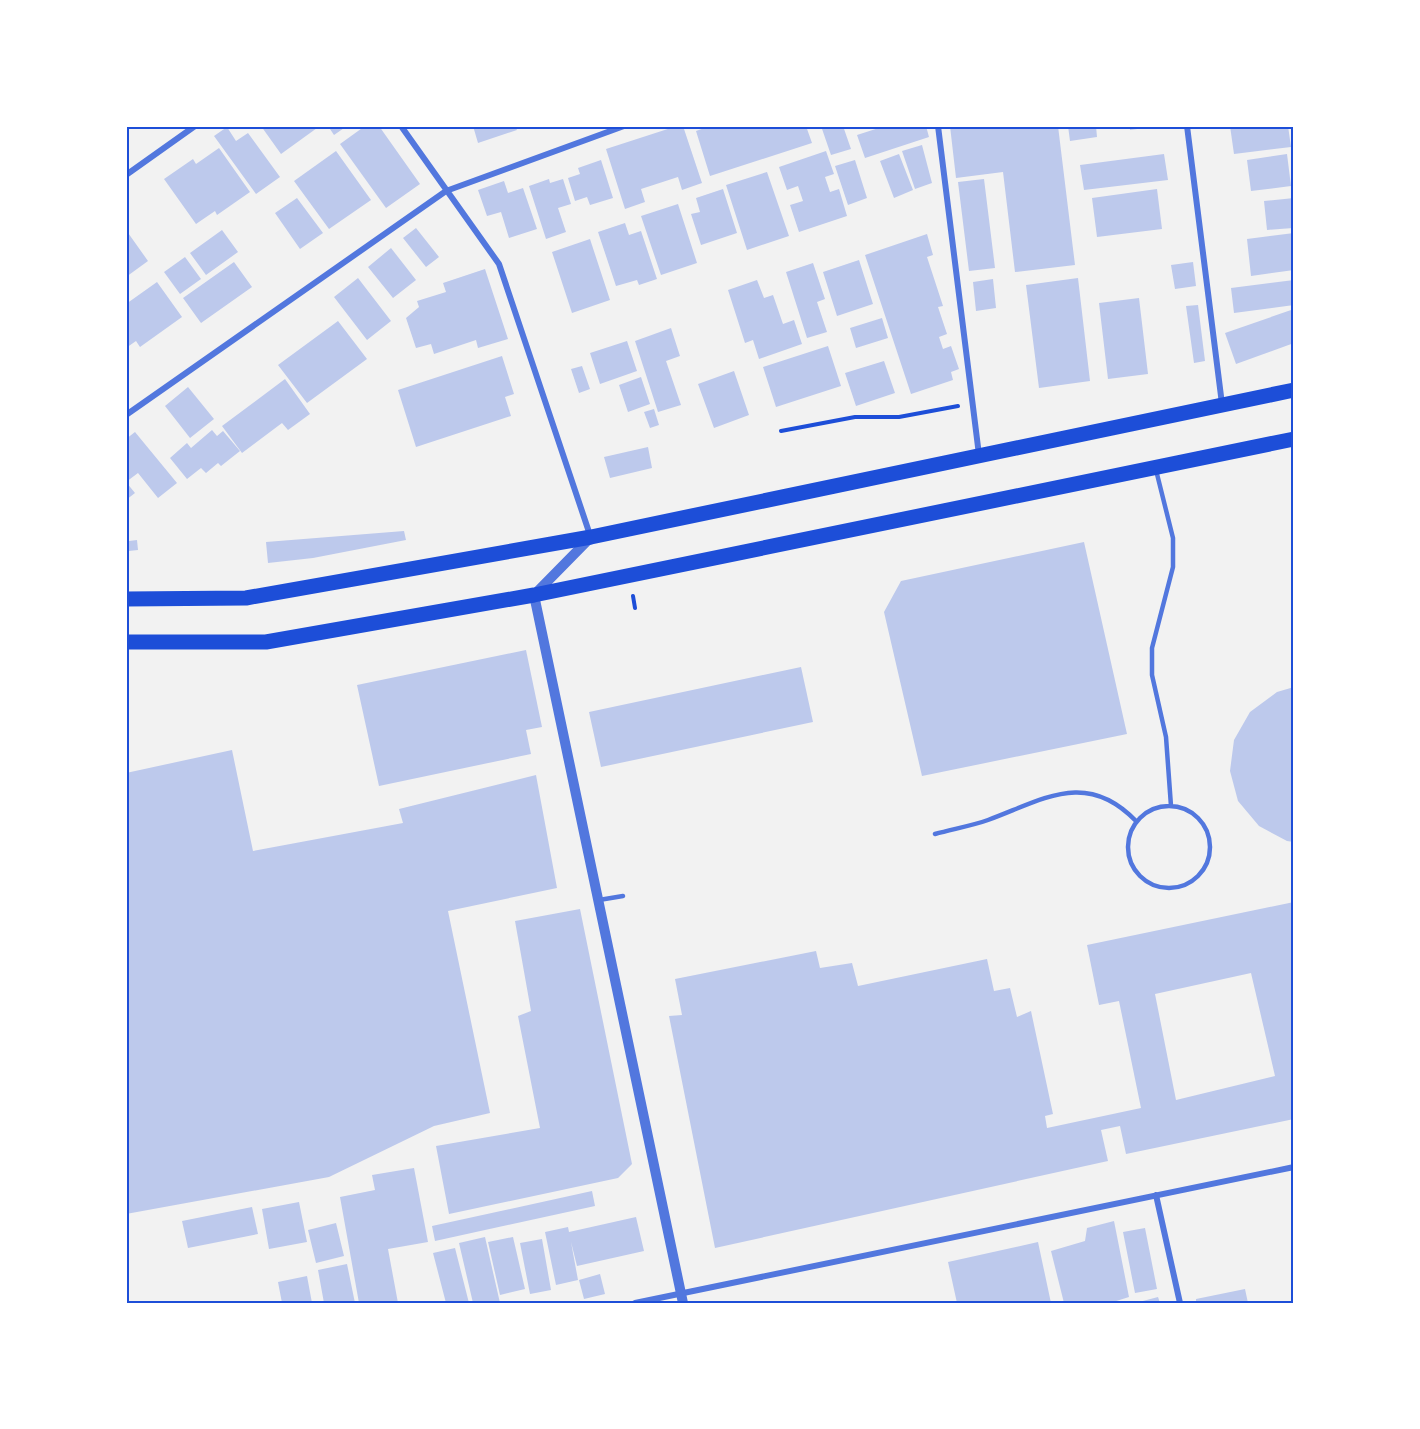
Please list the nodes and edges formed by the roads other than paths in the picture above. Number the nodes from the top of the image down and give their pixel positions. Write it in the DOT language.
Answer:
graph roads {
  1 [pos="195,126"];
  2 [pos="401,126"];
  3 [pos="624,126"];
  4 [pos="938,126"];
  5 [pos="1187,126"];
  6 [pos="126,175"];
  7 [pos="446,190"];
  8 [pos="1294,390"];
  9 [pos="1222,404"];
  10 [pos="126,415"];
  11 [pos="1294,439"];
  12 [pos="979,454"];
  13 [pos="1155,467"];
  14 [pos="591,537"];
  15 [pos="534,595"];
  16 [pos="126,598"];
  17 [pos="126,642"];
  18 [pos="1171,806"];
  19 [pos="1136,820"];
  20 [pos="935,834"];
  21 [pos="623,896"];
  22 [pos="598,900"];
  23 [pos="1294,1167"];
  24 [pos="1156,1195"];
  25 [pos="682,1298"];
  26 [pos="635,1303"];
  27 [pos="1180,1303"];
  1 -- 6 [label="street"];
  2 -- 7 [label="street"];
  3 -- 7 [label="street"];
  4 -- 12 [label="street"];
  5 -- 9 [label="street"];
  7 -- 10 [label="street"];
  7 -- 14 [label="street"];
  8 -- 9 [label="main road"];
  9 -- 12 [label="main road"];
  11 -- 13 [label="main road"];
  12 -- 14 [label="main road"];
  13 -- 15 [label="main road"];
  13 -- 18 [label="lane"];
  14 -- 15 [label="street"];
  14 -- 16 [label="main road"];
  15 -- 17 [label="main road"];
  15 -- 22 [label="street"];
  18 -- 19 [label="lane"];
  18 -- 19 [label="lane"];
  19 -- 20 [label="lane"];
  21 -- 22 [label="lane"];
  22 -- 25 [label="street"];
  23 -- 24 [label="street"];
  24 -- 25 [label="street"];
  24 -- 27 [label="street"];
  25 -- 26 [label="street"];
}
